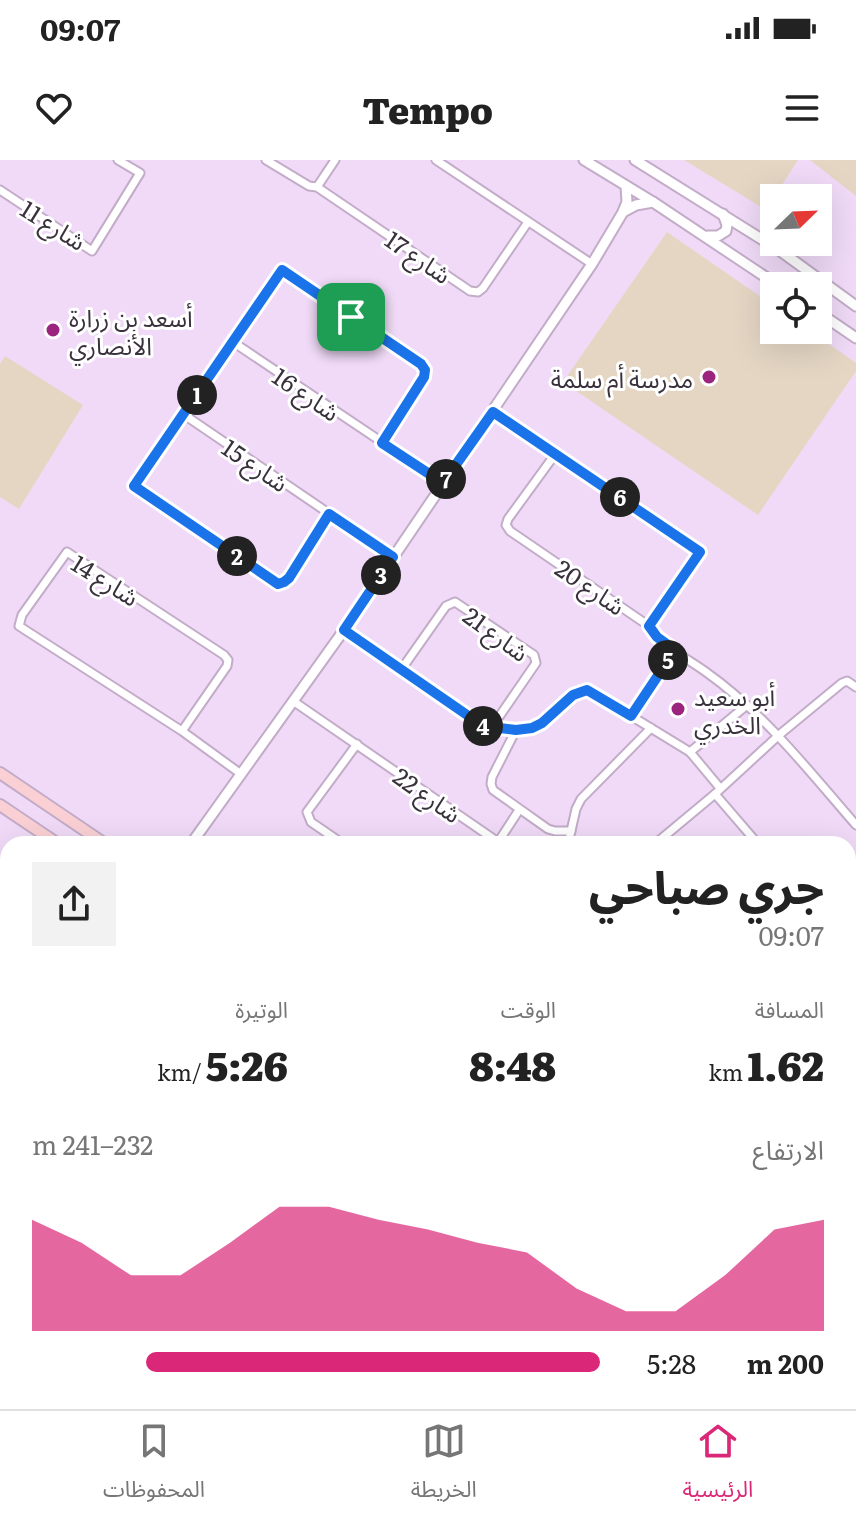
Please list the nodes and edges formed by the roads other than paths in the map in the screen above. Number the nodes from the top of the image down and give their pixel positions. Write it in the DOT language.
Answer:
graph roads {
  1 [pos="118,160"];
  2 [pos="266,160"];
  3 [pos="335,160"];
  4 [pos="436,160"];
  5 [pos="584,160"];
  6 [pos="635,160"];
  7 [pos="626,186"];
  8 [pos="317,187"];
  9 [pos="0,190"];
  10 [pos="653,202"];
  11 [pos="623,212"];
  12 [pos="721,212"];
  13 [pos="528,222"];
  14 [pos="701,233"];
  15 [pos="592,264"];
  16 [pos="760,273"];
  17 [pos="856,306"];
  18 [pos="832,322"];
  19 [pos="856,338"];
  20 [pos="233,342"];
  21 [pos="493,412"];
  22 [pos="183,414"];
  23 [pos="382,443"];
  24 [pos="556,453"];
  25 [pos="443,483"];
  26 [pos="329,514"];
  27 [pos="393,557"];
  28 [pos="649,626"];
  29 [pos="344,630"];
  30 [pos="675,650"];
  31 [pos="401,670"];
  32 [pos="856,687"];
  33 [pos="293,701"];
  34 [pos="747,705"];
  35 [pos="631,716"];
  36 [pos="492,727"];
  37 [pos="651,728"];
  38 [pos="516,730"];
  39 [pos="182,731"];
  40 [pos="779,735"];
  41 [pos="357,744"];
  42 [pos="690,752"];
  43 [pos="0,773"];
  44 [pos="241,774"];
  45 [pos="0,780"];
  46 [pos="718,791"];
  47 [pos="0,805"];
  48 [pos="53,808"];
  49 [pos="519,810"];
  50 [pos="856,825"];
  51 [pos="571,831"];
  52 [pos="46,836"];
  53 [pos="93,836"];
  54 [pos="197,836"];
  55 [pos="331,836"];
  56 [pos="488,836"];
  57 [pos="502,836"];
  58 [pos="570,836"];
  59 [pos="665,836"];
  60 [pos="752,836"];
  1 -- 9 [label="street, شارع 11"];
  2 -- 8 [label="street, شارع 17"];
  3 -- 8 [label="street"];
  4 -- 13 [label="street"];
  5 -- 7 [label="street"];
  6 -- 12 [label="street"];
  7 -- 10 [label="street"];
  7 -- 11 [label="street"];
  8 -- 13 [label="street, شارع 17"];
  10 -- 11 [label="street"];
  10 -- 14 [label="street"];
  11 -- 15 [label="street"];
  12 -- 14 [label="street"];
  12 -- 17 [label="street"];
  13 -- 15 [label="street"];
  14 -- 16 [label="street"];
  15 -- 21 [label="street"];
  18 -- 19 [label="street"];
  20 -- 22 [label="street"];
  20 -- 23 [label="street, شارع 16"];
  20 -- 23 [label="street"];
  21 -- 24 [label="street, شارع 20"];
  21 -- 25 [label="street"];
  22 -- 26 [label="street, شارع 15"];
  22 -- 26 [label="street"];
  23 -- 25 [label="street, شارع 16"];
  24 -- 28 [label="street, شارع 20"];
  24 -- 28 [label="street, شارع 20"];
  25 -- 27 [label="street"];
  26 -- 27 [label="street, شارع 15"];
  27 -- 29 [label="street"];
  28 -- 30 [label="street"];
  29 -- 31 [label="street"];
  29 -- 33 [label="street"];
  30 -- 34 [label="street"];
  30 -- 35 [label="street"];
  31 -- 36 [label="street"];
  31 -- 36 [label="street, شارع 21"];
  32 -- 40 [label="street"];
  33 -- 41 [label="street, شارع 22"];
  33 -- 44 [label="street"];
  34 -- 40 [label="street"];
  34 -- 42 [label="street"];
  35 -- 37 [label="street"];
  35 -- 38 [label="street"];
  36 -- 38 [label="street"];
  37 -- 42 [label="street"];
  37 -- 51 [label="street"];
  38 -- 49 [label="street"];
  39 -- 39 [label="street, شارع 14"];
  39 -- 44 [label="street, شارع 14"];
  40 -- 46 [label="street"];
  40 -- 50 [label="street"];
  41 -- 55 [label="street"];
  41 -- 56 [label="street, شارع 22"];
  42 -- 46 [label="street"];
  43 -- 48 [label="main road"];
  44 -- 54 [label="street"];
  45 -- 48 [label="main road"];
  46 -- 59 [label="street"];
  46 -- 60 [label="street"];
  47 -- 52 [label="main road"];
  48 -- 53 [label="main road"];
  49 -- 51 [label="street"];
  49 -- 57 [label="street"];
  51 -- 58 [label="street"];
}
